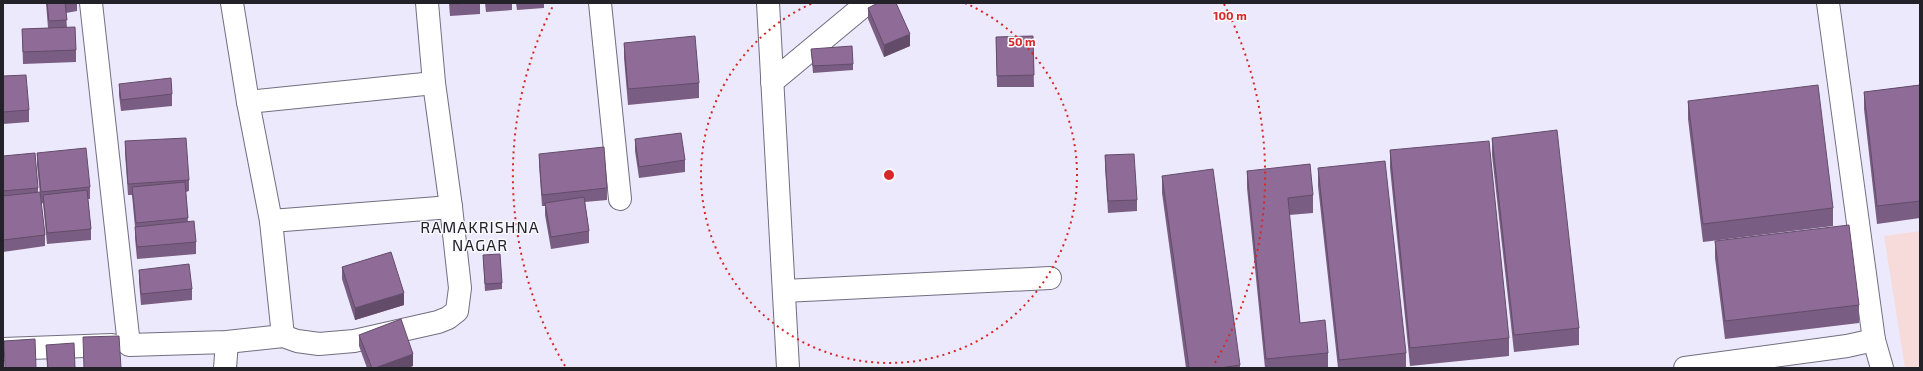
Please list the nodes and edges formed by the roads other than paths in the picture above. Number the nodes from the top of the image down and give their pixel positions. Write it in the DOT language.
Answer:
graph roads {
  1 [pos="91,3"];
  2 [pos="232,3"];
  3 [pos="427,3"];
  4 [pos="600,3"];
  5 [pos="768,3"];
  6 [pos="868,3"];
  7 [pos="1828,3"];
  8 [pos="434,82"];
  9 [pos="772,82"];
  10 [pos="248,102"];
  11 [pos="620,199"];
  12 [pos="451,207"];
  13 [pos="271,221"];
  14 [pos="1050,278"];
  15 [pos="784,291"];
  16 [pos="283,336"];
  17 [pos="1874,340"];
  18 [pos="227,342"];
  19 [pos="129,345"];
  20 [pos="3,349"];
  21 [pos="225,368"];
  22 [pos="788,368"];
  23 [pos="1685,368"];
  24 [pos="1882,368"];
  1 -- 19 [label="street"];
  2 -- 10 [label="street"];
  3 -- 8 [label="street"];
  4 -- 11 [label="street"];
  5 -- 9 [label="street"];
  6 -- 9 [label="street"];
  7 -- 17 [label="street"];
  8 -- 10 [label="street"];
  8 -- 12 [label="street"];
  9 -- 15 [label="street"];
  10 -- 13 [label="street"];
  12 -- 13 [label="street"];
  12 -- 16 [label="street"];
  13 -- 16 [label="street"];
  14 -- 15 [label="street"];
  15 -- 22 [label="street"];
  16 -- 18 [label="street"];
  17 -- 23 [label="street"];
  17 -- 24 [label="street"];
  18 -- 19 [label="street"];
  18 -- 21 [label="street"];
  19 -- 20 [label="street"];
}
